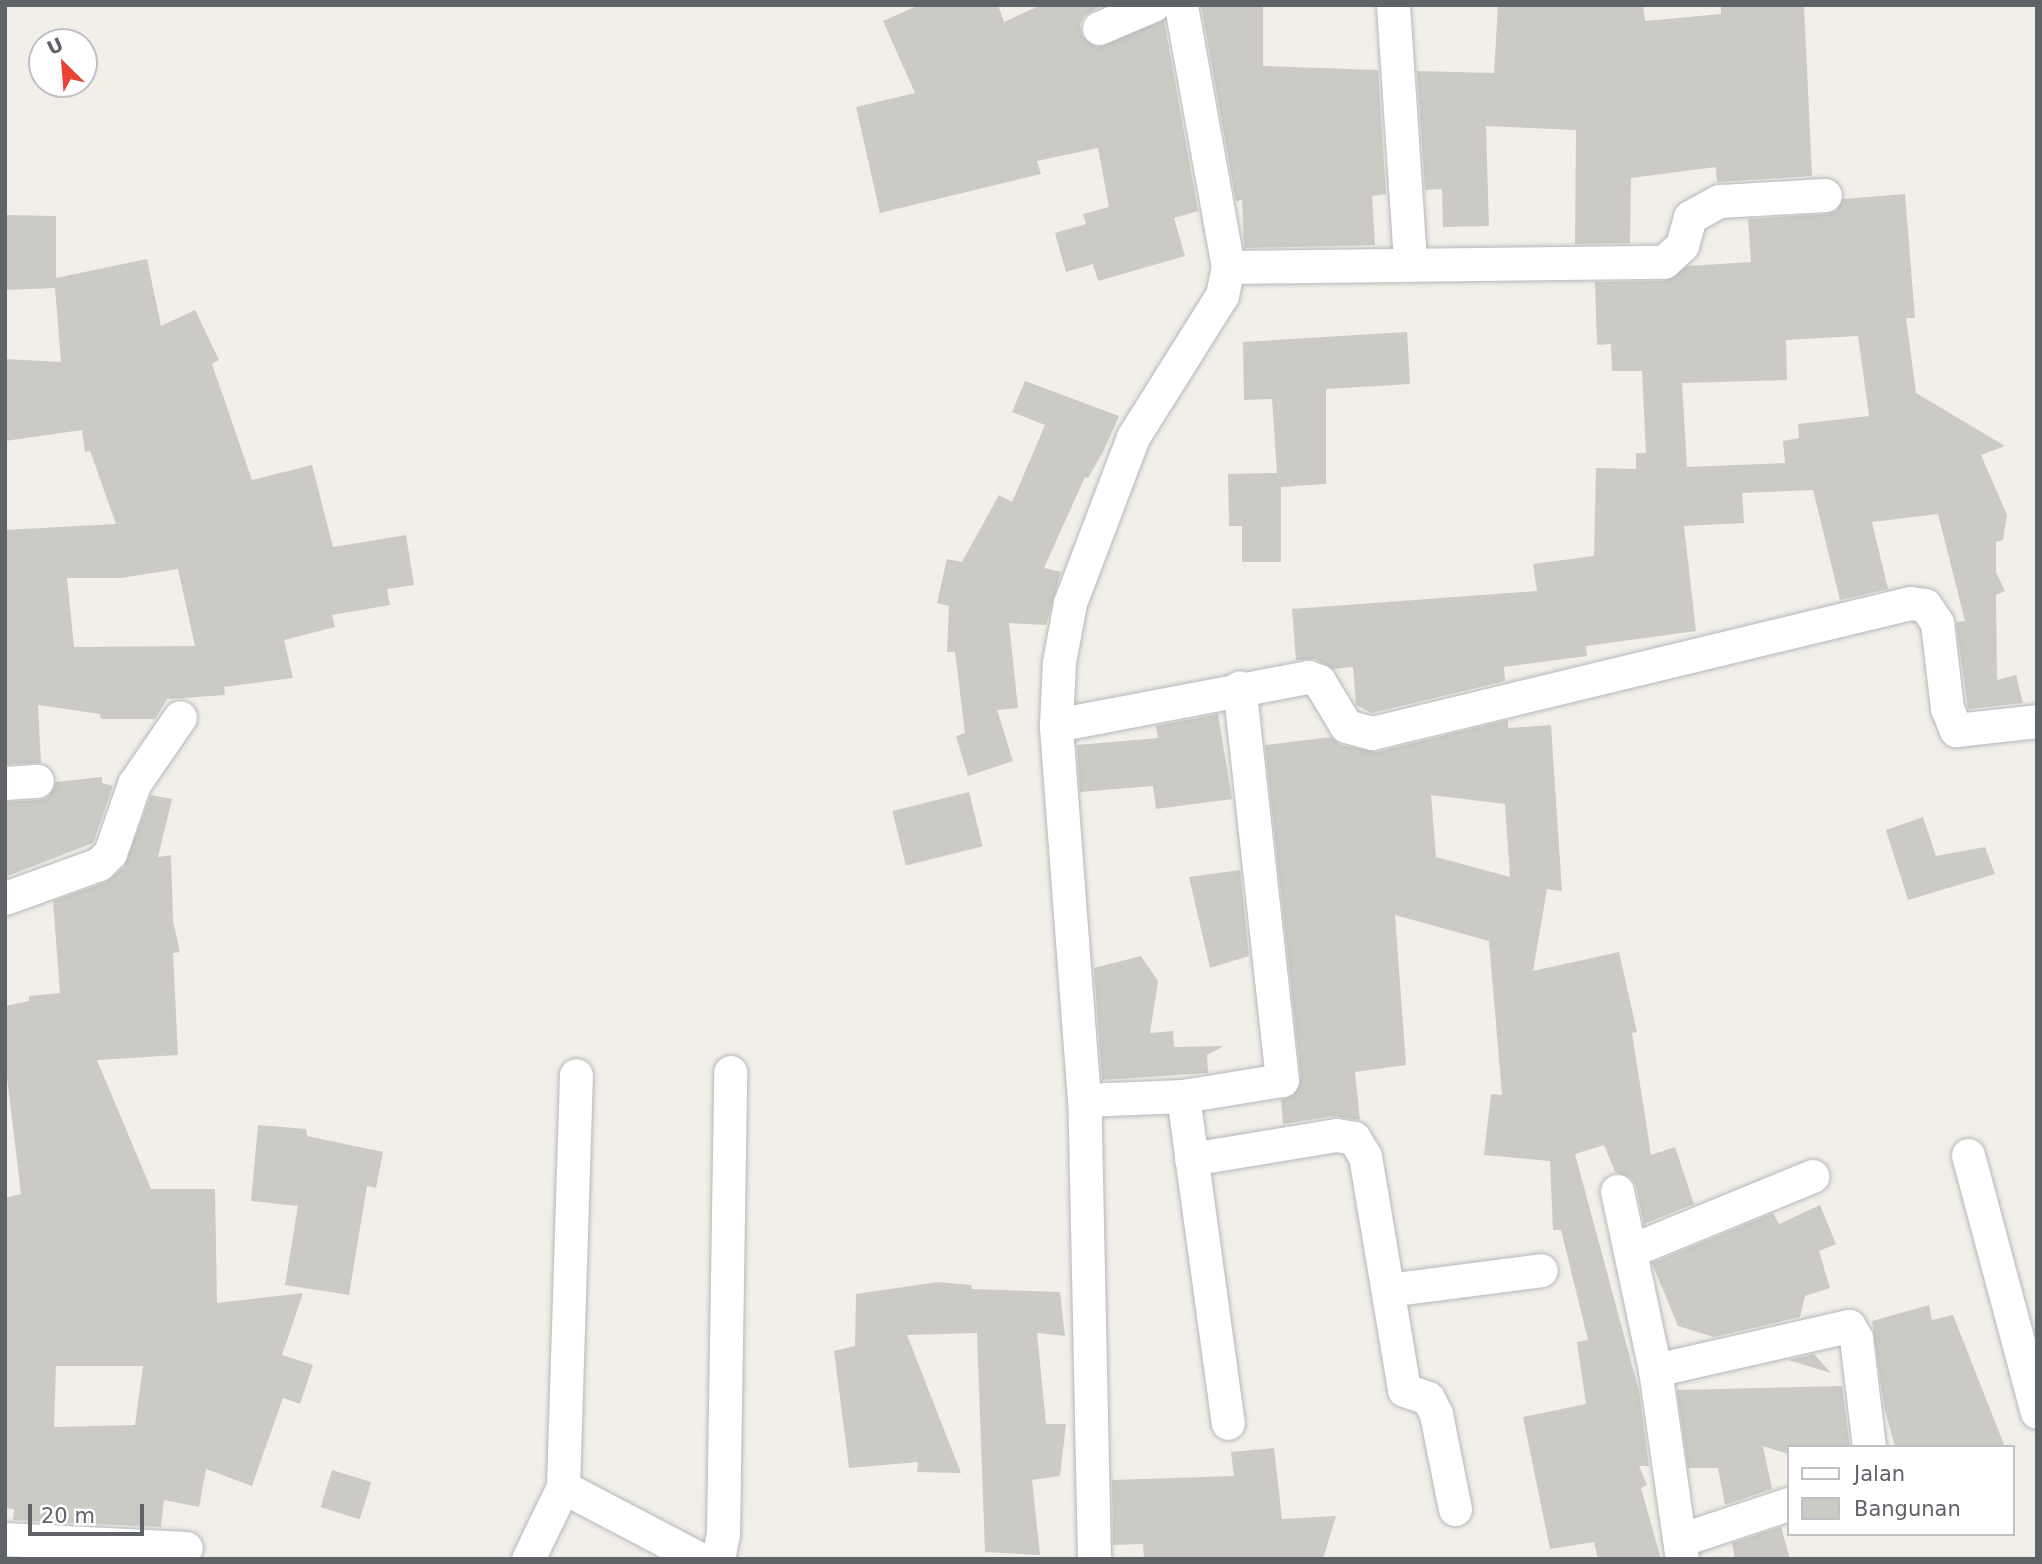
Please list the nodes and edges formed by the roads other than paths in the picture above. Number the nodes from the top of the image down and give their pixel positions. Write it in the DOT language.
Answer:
graph roads {
  1 [pos="1153,5"];
  2 [pos="1181,5"];
  3 [pos="1393,5"];
  4 [pos="1099,28"];
  5 [pos="1825,195"];
  6 [pos="1410,261"];
  7 [pos="1228,267"];
  8 [pos="1239,687"];
  9 [pos="180,717"];
  10 [pos="2037,721"];
  11 [pos="1056,725"];
  12 [pos="5,898"];
  13 [pos="730,1072"];
  14 [pos="576,1075"];
  15 [pos="1182,1096"];
  16 [pos="1084,1100"];
  17 [pos="1968,1156"];
  18 [pos="1191,1159"];
  19 [pos="1812,1176"];
  20 [pos="1617,1191"];
  21 [pos="1632,1250"];
  22 [pos="1541,1270"];
  23 [pos="1388,1290"];
  24 [pos="2026,1330"];
  25 [pos="1656,1370"];
  26 [pos="2037,1412"];
  27 [pos="1228,1423"];
  28 [pos="1869,1445"];
  29 [pos="563,1488"];
  30 [pos="1786,1505"];
  31 [pos="1455,1509"];
  32 [pos="5,1539"];
  33 [pos="187,1548"];
  34 [pos="1681,1549"];
  35 [pos="528,1559"];
  36 [pos="700,1559"];
  37 [pos="712,1559"];
  38 [pos="1094,1559"];
  1 -- 4 [label="street"];
  2 -- 7 [label="street"];
  3 -- 6 [label="street"];
  5 -- 6 [label="street"];
  6 -- 7 [label="street"];
  7 -- 11 [label="street"];
  8 -- 10 [label="street"];
  8 -- 11 [label="street"];
  8 -- 15 [label="street"];
  9 -- 12 [label="street"];
  11 -- 16 [label="street"];
  13 -- 37 [label="street"];
  14 -- 29 [label="street"];
  15 -- 16 [label="street"];
  15 -- 18 [label="street"];
  16 -- 38 [label="street"];
  17 -- 24 [label="street"];
  18 -- 23 [label="street"];
  18 -- 27 [label="street"];
  19 -- 21 [label="street"];
  20 -- 21 [label="street"];
  21 -- 25 [label="street"];
  22 -- 23 [label="street"];
  23 -- 31 [label="street"];
  24 -- 26 [label="street"];
  25 -- 28 [label="street"];
  25 -- 34 [label="street"];
  29 -- 35 [label="street"];
  29 -- 36 [label="street"];
  30 -- 34 [label="street"];
  32 -- 33 [label="street"];
}
